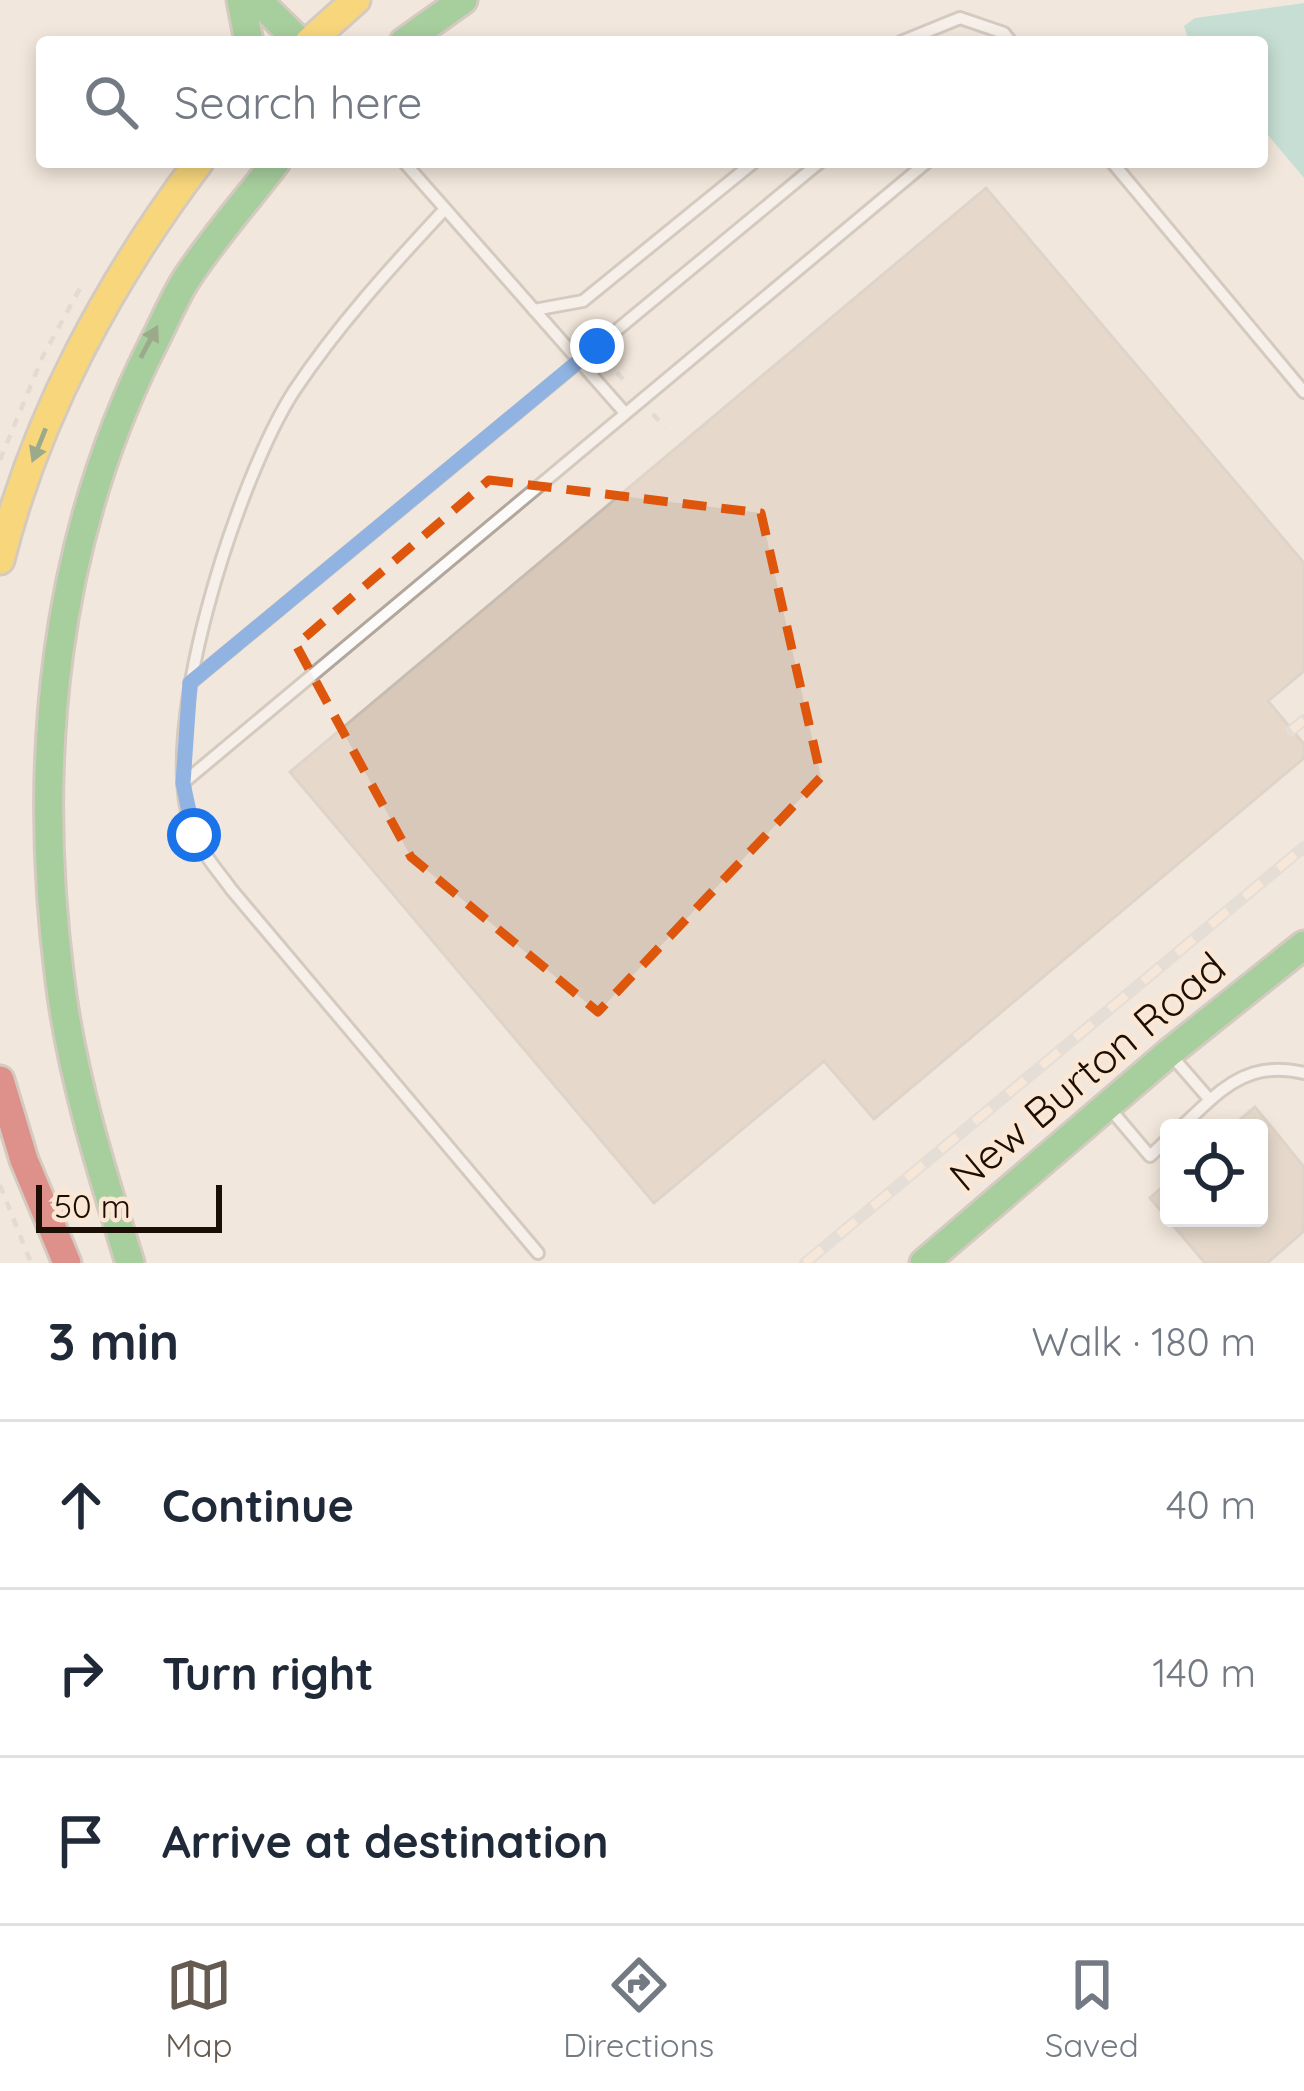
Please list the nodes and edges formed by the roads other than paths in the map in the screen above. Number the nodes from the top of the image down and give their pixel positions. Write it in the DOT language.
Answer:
graph roads {
  1 [pos="241,0"];
  2 [pos="257,0"];
  3 [pos="356,0"];
  4 [pos="463,0"];
  5 [pos="248,36"];
  6 [pos="294,36"];
  7 [pos="316,36"];
  8 [pos="412,36"];
  9 [pos="916,36"];
  10 [pos="1006,36"];
  11 [pos="195,168"];
  12 [pos="271,168"];
  13 [pos="409,168"];
  14 [pos="747,168"];
  15 [pos="813,168"];
  16 [pos="921,168"];
  17 [pos="1117,168"];
  18 [pos="445,209"];
  19 [pos="534,310"];
  20 [pos="579,361"];
  21 [pos="1304,392"];
  22 [pos="625,413"];
  23 [pos="0,560"];
  24 [pos="190,683"];
  25 [pos="183,783"];
  26 [pos="1304,945"];
  27 [pos="1271,972"];
  28 [pos="1304,979"];
  29 [pos="1169,1053"];
  30 [pos="1304,1073"];
  31 [pos="0,1080"];
  32 [pos="1210,1100"];
  33 [pos="1108,1106"];
  34 [pos="1190,1119"];
  35 [pos="1160,1147"];
  36 [pos="538,1253"];
  37 [pos="67,1263"];
  38 [pos="130,1263"];
  39 [pos="924,1263"];
  1 -- 5 [label="main road"];
  2 -- 6 [label="main road"];
  3 -- 7 [label="main road"];
  4 -- 8 [label="main road"];
  9 -- 10 [label="lane"];
  11 -- 23 [label="main road, one-way"];
  38 -- 12 [label="main road, one-way"];
  13 -- 18 [label="lane"];
  14 -- 19 [label="lane"];
  15 -- 20 [label="lane"];
  16 -- 22 [label="lane"];
  17 -- 21 [label="lane"];
  18 -- 19 [label="lane"];
  18 -- 24 [label="lane"];
  19 -- 20 [label="lane"];
  20 -- 22 [label="lane"];
  20 -- 24 [label="lane"];
  22 -- 25 [label="lane"];
  24 -- 25 [label="lane"];
  25 -- 36 [label="lane"];
  26 -- 27 [label="main road, New Burton Road"];
  27 -- 28 [label="main road"];
  27 -- 29 [label="main road, New Burton Road"];
  29 -- 32 [label="lane"];
  29 -- 33 [label="main road, New Burton Road"];
  30 -- 32 [label="lane"];
  31 -- 37 [label="main road"];
  32 -- 34 [label="lane"];
  33 -- 35 [label="lane"];
  33 -- 39 [label="main road, New Burton Road"];
}
